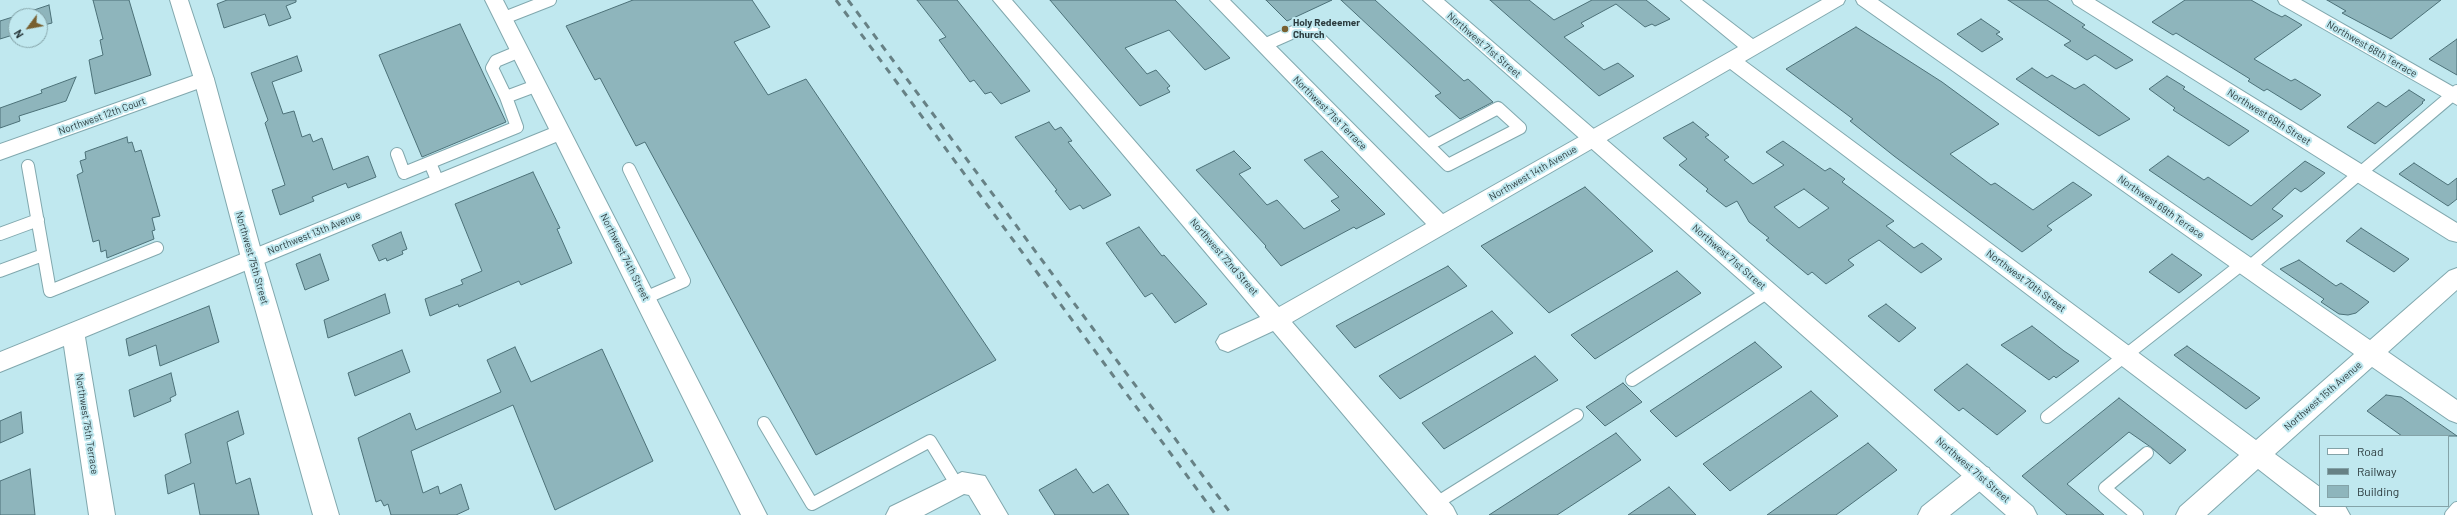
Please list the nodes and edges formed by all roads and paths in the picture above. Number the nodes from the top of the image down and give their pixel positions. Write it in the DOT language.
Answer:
graph roads {
  1 [pos="179,0"];
  2 [pos="550,0"];
  3 [pos="1002,0"];
  4 [pos="1219,0"];
  5 [pos="1432,0"];
  6 [pos="1690,0"];
  7 [pos="1836,0"];
  8 [pos="1865,0"];
  9 [pos="2081,0"];
  10 [pos="2287,0"];
  11 [pos="499,9"];
  12 [pos="1264,45"];
  13 [pos="1752,48"];
  14 [pos="520,51"];
  15 [pos="1731,60"];
  16 [pos="204,79"];
  17 [pos="538,85"];
  18 [pos="2455,95"];
  19 [pos="506,97"];
  20 [pos="561,132"];
  21 [pos="521,137"];
  22 [pos="1593,139"];
  23 [pos="1428,145"];
  24 [pos="0,152"];
  25 [pos="397,154"];
  26 [pos="430,162"];
  27 [pos="28,166"];
  28 [pos="629,169"];
  29 [pos="2358,172"];
  30 [pos="438,182"];
  31 [pos="408,183"];
  32 [pos="38,220"];
  33 [pos="1441,226"];
  34 [pos="0,234"];
  35 [pos="2457,234"];
  36 [pos="157,248"];
  37 [pos="43,255"];
  38 [pos="252,258"];
  39 [pos="2245,266"];
  40 [pos="0,271"];
  41 [pos="2457,277"];
  42 [pos="1768,292"];
  43 [pos="645,298"];
  44 [pos="1278,319"];
  45 [pos="73,332"];
  46 [pos="1228,342"];
  47 [pos="2371,354"];
  48 [pos="2126,355"];
  49 [pos="0,362"];
  50 [pos="1632,380"];
  51 [pos="2457,413"];
  52 [pos="1577,415"];
  53 [pos="2047,417"];
  54 [pos="764,423"];
  55 [pos="2147,453"];
  56 [pos="2257,453"];
  57 [pos="1980,476"];
  58 [pos="966,485"];
  59 [pos="2319,501"];
  60 [pos="2326,507"];
  61 [pos="2457,508"];
  62 [pos="1439,510"];
  63 [pos="102,515"];
  64 [pos="326,515"];
  65 [pos="754,515"];
  66 [pos="899,515"];
  67 [pos="995,515"];
  68 [pos="1931,515"];
  69 [pos="2024,515"];
  70 [pos="2137,515"];
  71 [pos="2188,515"];
  72 [pos="2337,515"];
  73 [pos="2450,515"];
  1 -- 16 [label="street, Northwest 75th Street"];
  2 -- 11 [label="lane"];
  3 -- 44 [label="street, Northwest 72nd Street"];
  4 -- 12 [label="street, Northwest 71st Terrace"];
  5 -- 22 [label="street, Northwest 71st Street"];
  6 -- 13 [label="street"];
  7 -- 13 [label="street, Northwest 14th Avenue"];
  8 -- 39 [label="street, Northwest 69th Terrace"];
  9 -- 29 [label="street, Northwest 69th Street"];
  10 -- 18 [label="street, Northwest 68th Terrace"];
  11 -- 14 [label="street, Northwest 74th Street"];
  12 -- 23 [label="lane"];
  12 -- 33 [label="street, Northwest 71st Terrace"];
  13 -- 15 [label="street, Northwest 14th Avenue"];
  14 -- 17 [label="street, Northwest 74th Street"];
  14 -- 19 [label="lane"];
  15 -- 22 [label="street, Northwest 14th Avenue"];
  15 -- 48 [label="street, Northwest 70th Street"];
  16 -- 24 [label="street, Northwest 12th Court"];
  16 -- 38 [label="street, Northwest 75th Street"];
  17 -- 19 [label="lane"];
  17 -- 20 [label="street, Northwest 74th Street"];
  18 -- 29 [label="lane"];
  19 -- 21 [label="lane"];
  20 -- 21 [label="street, Northwest 13th Avenue"];
  20 -- 43 [label="street, Northwest 74th Street"];
  21 -- 26 [label="lane"];
  21 -- 30 [label="street, Northwest 13th Avenue"];
  22 -- 33 [label="street, Northwest 14th Avenue"];
  22 -- 42 [label="street, Northwest 71st Street"];
  23 -- 23 [label="lane"];
  25 -- 31 [label="lane"];
  26 -- 30 [label="lane"];
  26 -- 31 [label="lane"];
  27 -- 32 [label="lane"];
  28 -- 43 [label="lane"];
  29 -- 35 [label="street, Northwest 69th Street"];
  29 -- 39 [label="lane"];
  30 -- 31 [label="street, Northwest 13th Avenue"];
  31 -- 38 [label="street, Northwest 13th Avenue"];
  32 -- 34 [label="lane"];
  32 -- 37 [label="lane"];
  33 -- 44 [label="street, Northwest 14th Avenue"];
  36 -- 37 [label="lane"];
  37 -- 40 [label="lane"];
  38 -- 45 [label="street, Northwest 13th Avenue"];
  38 -- 64 [label="street, Northwest 75th Street"];
  39 -- 47 [label="street, Northwest 69th Terrace"];
  39 -- 48 [label="lane"];
  41 -- 47 [label="street, Northwest 15th Avenue"];
  42 -- 50 [label="lane"];
  42 -- 57 [label="street, Northwest 71st Street"];
  43 -- 65 [label="street, Northwest 74th Street"];
  44 -- 46 [label="street, Northwest 14th Avenue"];
  44 -- 62 [label="street, Northwest 72nd Street"];
  45 -- 49 [label="street, Northwest 13th Avenue"];
  45 -- 63 [label="street, Northwest 75th Terrace"];
  47 -- 51 [label="street, Northwest 69th Terrace"];
  47 -- 56 [label="street, Northwest 15th Avenue"];
  48 -- 53 [label="lane"];
  48 -- 56 [label="street, Northwest 70th Street"];
  52 -- 62 [label="lane"];
  54 -- 58 [label="lane"];
  55 -- 70 [label="lane"];
  56 -- 59 [label="street, Northwest 70th Street"];
  56 -- 71 [label="street, Northwest 15th Avenue"];
  57 -- 68 [label="street"];
  57 -- 69 [label="street, Northwest 71st Street"];
  58 -- 66 [label="street"];
  58 -- 67 [label="street"];
  60 -- 72 [label="street"];
  61 -- 73 [label="lane"];
}
